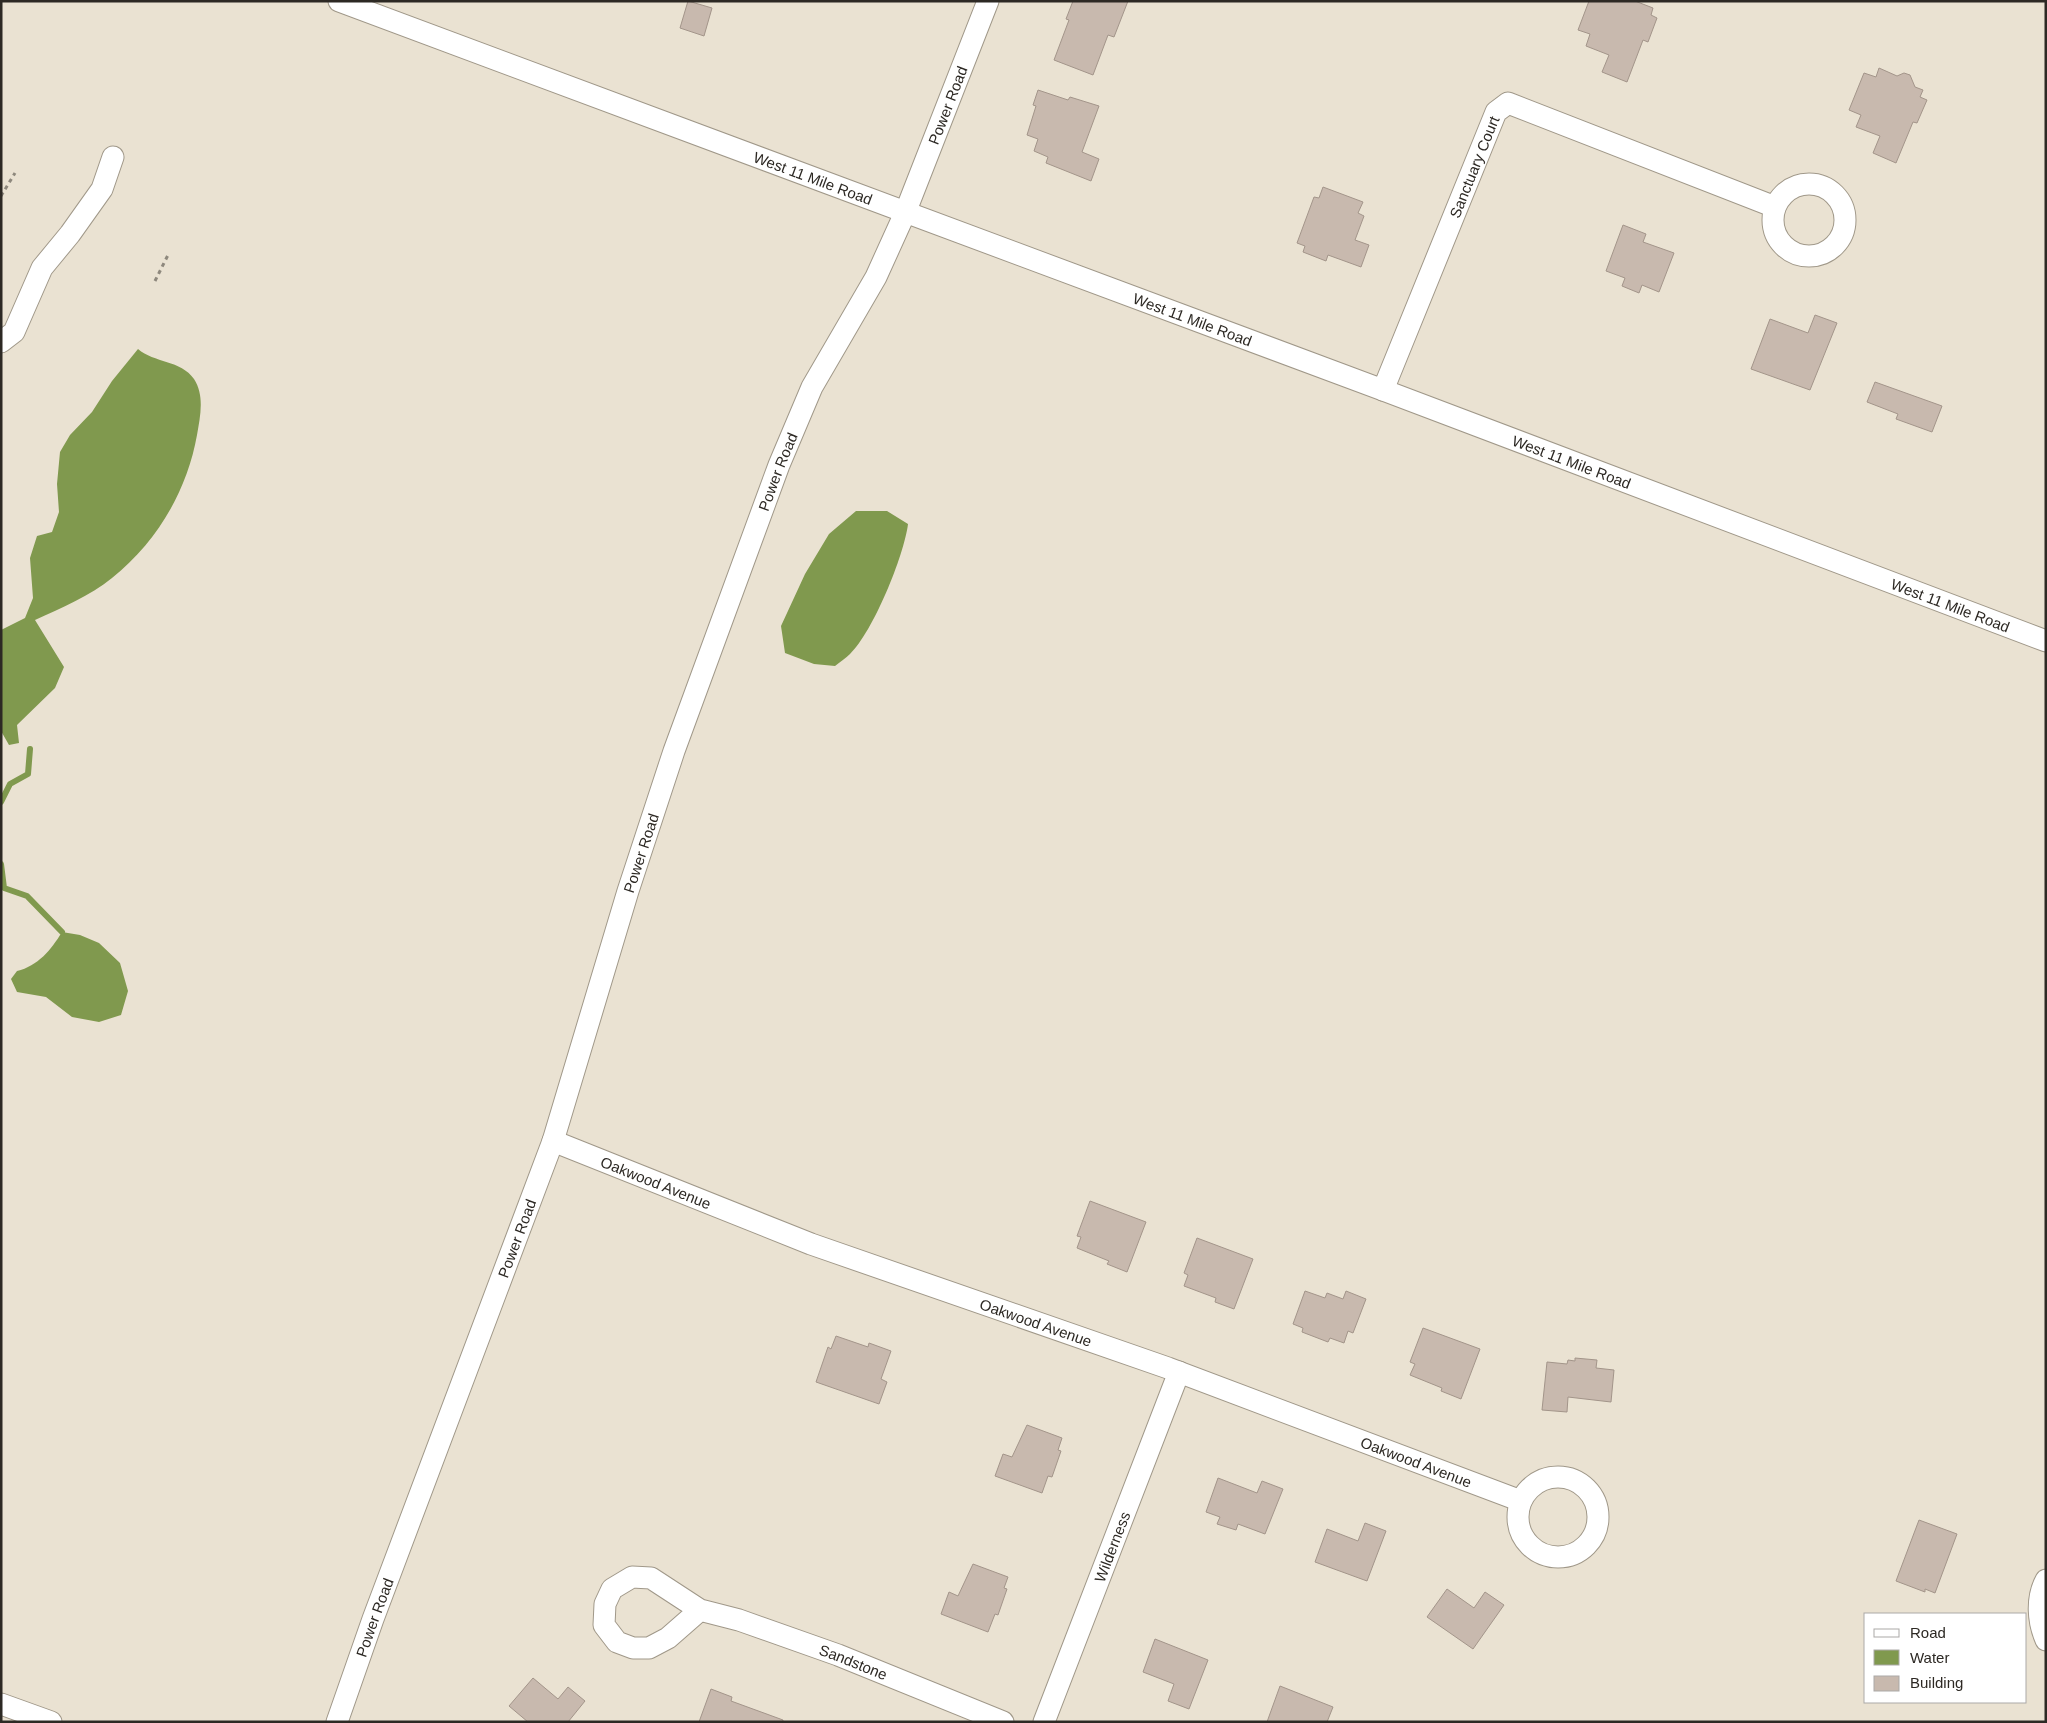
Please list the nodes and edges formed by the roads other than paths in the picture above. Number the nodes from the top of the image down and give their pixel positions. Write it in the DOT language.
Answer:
graph roads {
  1 [pos="339,1"];
  2 [pos="988,1"];
  3 [pos="113,156"];
  4 [pos="1775,207"];
  5 [pos="905,212"];
  6 [pos="1,342"];
  7 [pos="1383,390"];
  8 [pos="2046,641"];
  9 [pos="553,1141"];
  10 [pos="1179,1372"];
  11 [pos="1521,1501"];
  12 [pos="2046,1580"];
  13 [pos="700,1610"];
  14 [pos="2046,1640"];
  15 [pos="1,1704"];
  16 [pos="50,1722"];
  17 [pos="337,1722"];
  18 [pos="1003,1722"];
  19 [pos="1044,1722"];
  1 -- 5 [label="street, West 11 Mile Road"];
  2 -- 5 [label="street, Power Road"];
  3 -- 6 [label="street"];
  4 -- 7 [label="street, Sanctuary Court"];
  5 -- 7 [label="street, West 11 Mile Road"];
  5 -- 9 [label="street, Power Road"];
  7 -- 8 [label="street, West 11 Mile Road"];
  9 -- 10 [label="street, Oakwood Avenue"];
  9 -- 17 [label="street, Power Road"];
  10 -- 11 [label="street, Oakwood Avenue"];
  10 -- 19 [label="street, Wilderness"];
  12 -- 14 [label="street"];
  13 -- 18 [label="street, Sandstone"];
  15 -- 16 [label="street"];
}
